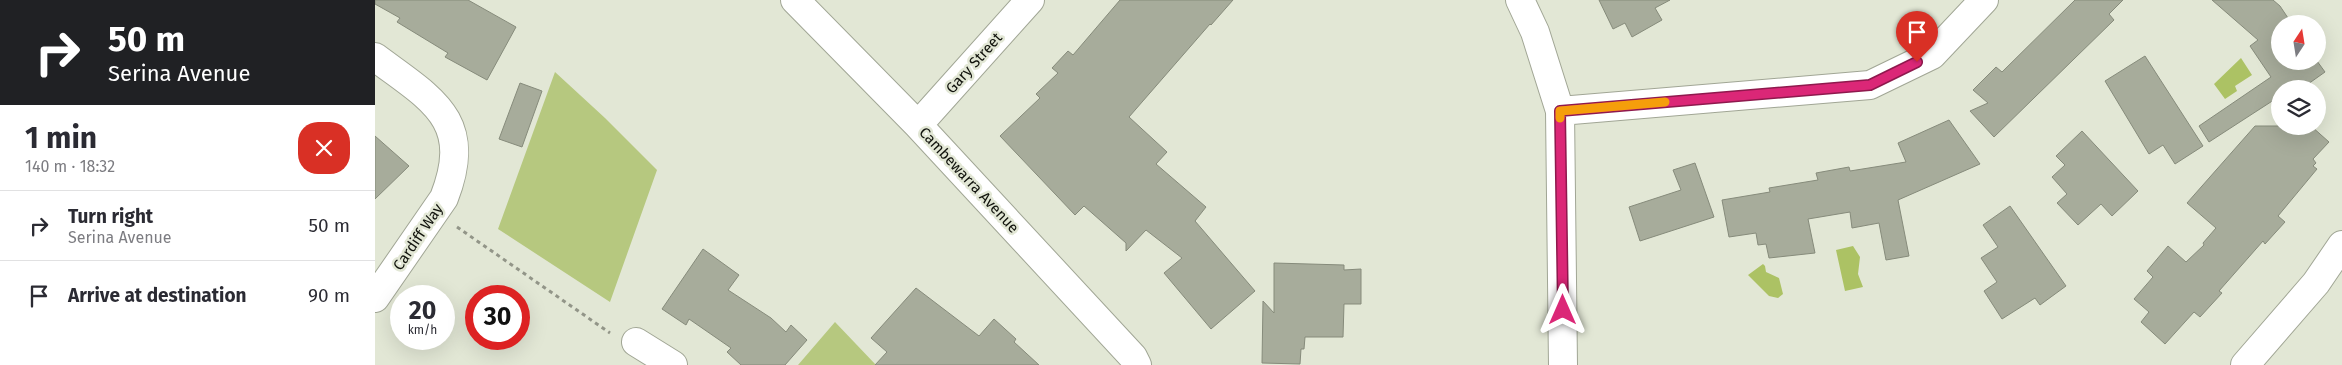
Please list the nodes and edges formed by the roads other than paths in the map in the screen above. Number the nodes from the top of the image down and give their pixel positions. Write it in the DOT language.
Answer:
graph roads {
  1 [pos="795,0"];
  2 [pos="1030,0"];
  3 [pos="1520,0"];
  4 [pos="1984,0"];
  5 [pos="375,57"];
  6 [pos="1560,111"];
  7 [pos="919,125"];
  8 [pos="2342,245"];
  9 [pos="375,298"];
  10 [pos="636,342"];
  11 [pos="1130,362"];
  12 [pos="673,365"];
  13 [pos="1563,365"];
  14 [pos="2245,365"];
  1 -- 7 [label="street, Cambewarra Avenue"];
  2 -- 7 [label="street, Gary Street"];
  3 -- 6 [label="street"];
  4 -- 6 [label="street"];
  5 -- 9 [label="street, Cardiff Way"];
  6 -- 13 [label="street"];
  7 -- 11 [label="street, Cambewarra Avenue"];
  8 -- 14 [label="street"];
  10 -- 12 [label="street"];
}
